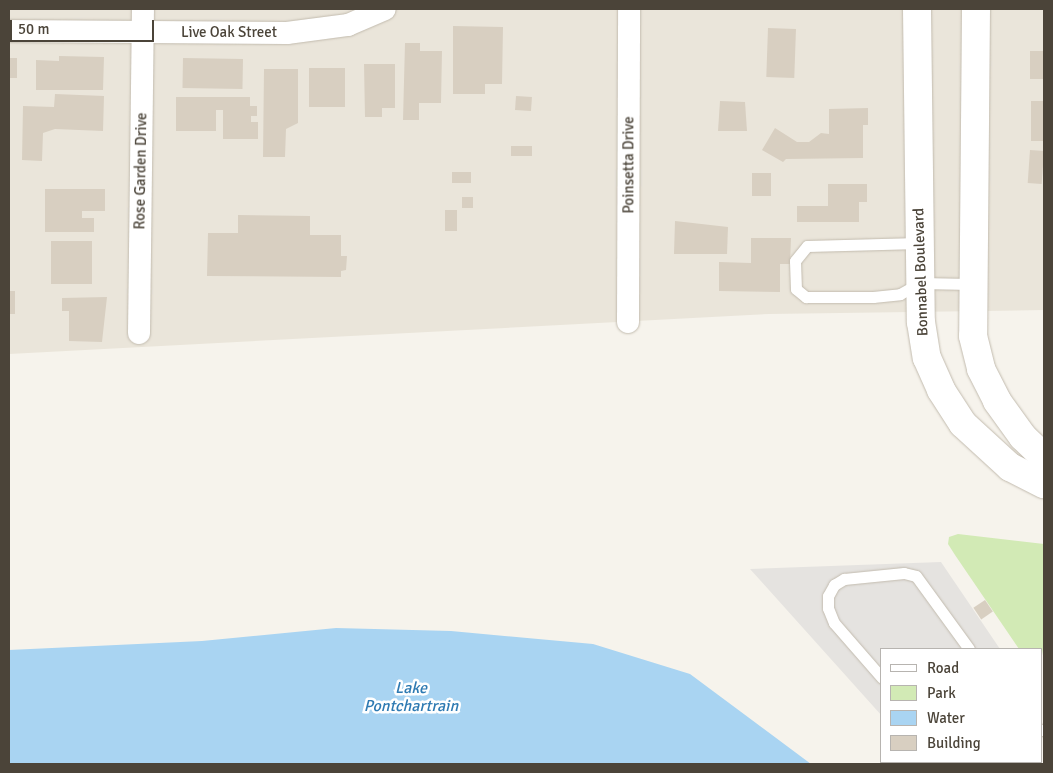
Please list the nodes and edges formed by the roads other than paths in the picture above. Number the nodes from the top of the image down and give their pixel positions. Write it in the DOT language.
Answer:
graph roads {
  1 [pos="143,9"];
  2 [pos="385,9"];
  3 [pos="629,9"];
  4 [pos="917,9"];
  5 [pos="976,9"];
  6 [pos="9,31"];
  7 [pos="143,33"];
  8 [pos="919,243"];
  9 [pos="920,283"];
  10 [pos="971,284"];
  11 [pos="628,322"];
  12 [pos="139,333"];
  13 [pos="1044,457"];
  14 [pos="1044,484"];
  15 [pos="968,648"];
  16 [pos="880,676"];
  1 -- 7 [label="street, Rose Garden Drive"];
  2 -- 7 [label="street, Live Oak Street"];
  3 -- 11 [label="street, Poinsetta Drive"];
  4 -- 8 [label="street, Bonnabel Boulevard"];
  5 -- 10 [label="street"];
  6 -- 7 [label="street, Live Oak Street"];
  7 -- 12 [label="street, Rose Garden Drive"];
  8 -- 9 [label="street, Bonnabel Boulevard"];
  8 -- 9 [label="lane"];
  9 -- 10 [label="lane"];
  9 -- 14 [label="street, Bonnabel Boulevard"];
  10 -- 13 [label="street"];
  15 -- 16 [label="lane"];
}
